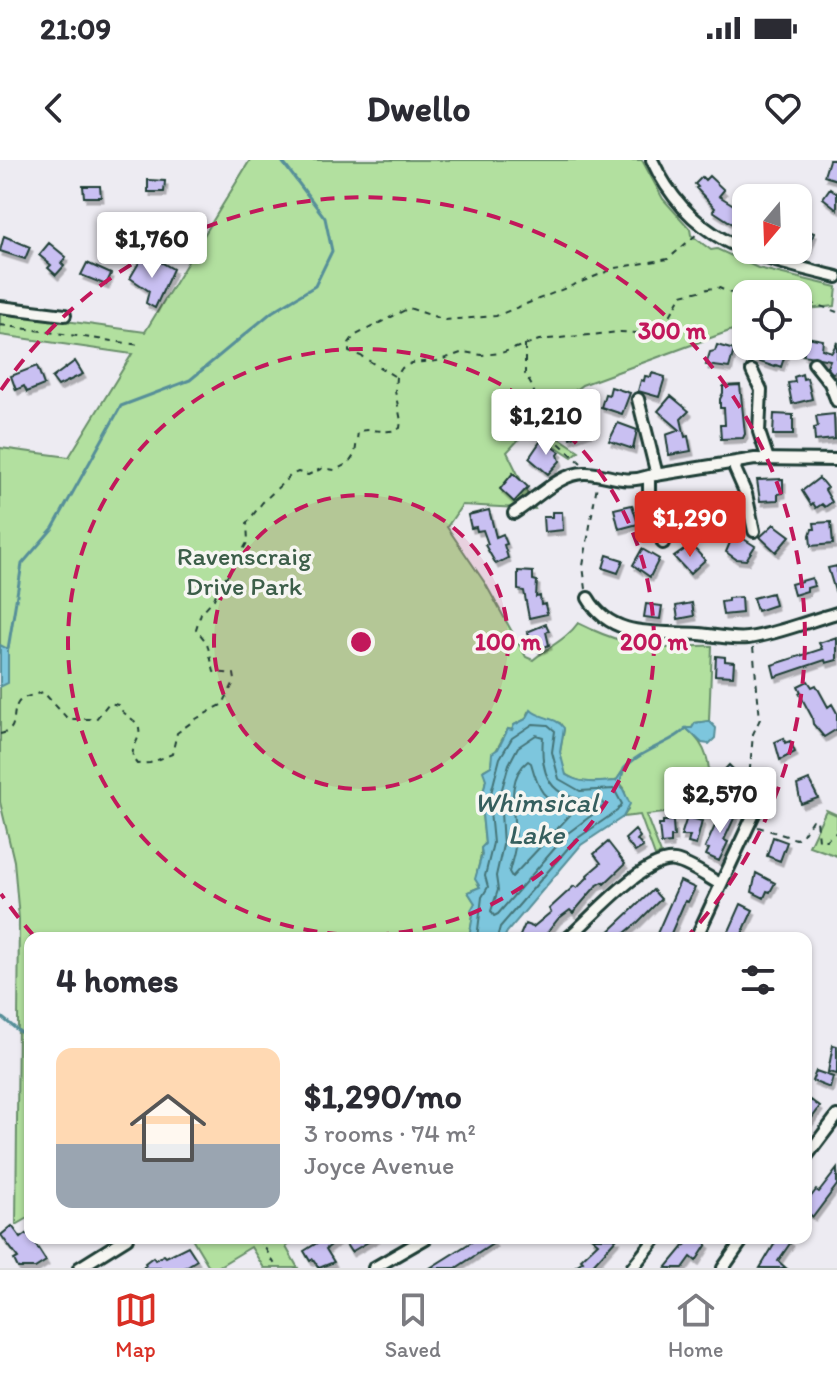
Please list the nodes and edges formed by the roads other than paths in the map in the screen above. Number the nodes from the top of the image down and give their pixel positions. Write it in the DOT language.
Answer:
graph roads {
  1 [pos="652,160"];
  2 [pos="837,277"];
  3 [pos="0,307"];
  4 [pos="65,315"];
  5 [pos="814,363"];
  6 [pos="752,371"];
  7 [pos="638,399"];
  8 [pos="837,401"];
  9 [pos="768,459"];
  10 [pos="837,460"];
  11 [pos="737,462"];
  12 [pos="653,475"];
  13 [pos="514,513"];
  14 [pos="754,531"];
  15 [pos="663,543"];
  16 [pos="588,598"];
  17 [pos="837,613"];
  18 [pos="759,803"];
  19 [pos="720,884"];
  20 [pos="575,932"];
  21 [pos="699,932"];
  22 [pos="837,1116"];
  23 [pos="812,1149"];
  24 [pos="117,1244"];
  25 [pos="416,1244"];
  26 [pos="651,1244"];
  27 [pos="740,1244"];
  28 [pos="79,1268"];
  29 [pos="374,1268"];
  30 [pos="632,1268"];
  31 [pos="723,1268"];
  1 -- 2 [label="street"];
  3 -- 4 [label="street"];
  5 -- 8 [label="street"];
  6 -- 9 [label="street"];
  7 -- 12 [label="street"];
  9 -- 10 [label="street"];
  9 -- 11 [label="street"];
  11 -- 12 [label="street"];
  11 -- 14 [label="street"];
  12 -- 13 [label="street"];
  12 -- 15 [label="street"];
  16 -- 17 [label="street"];
  18 -- 19 [label="street"];
  19 -- 20 [label="street"];
  19 -- 21 [label="street"];
  22 -- 23 [label="street"];
  24 -- 28 [label="street"];
  25 -- 29 [label="street"];
  26 -- 30 [label="street"];
  27 -- 31 [label="street"];
}
